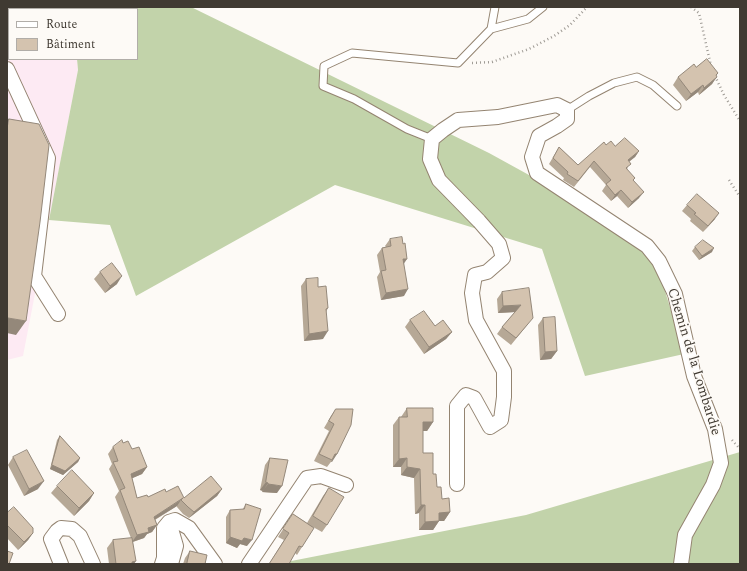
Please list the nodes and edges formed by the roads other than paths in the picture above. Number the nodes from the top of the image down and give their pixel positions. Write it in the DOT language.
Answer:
graph roads {
  1 [pos="495,7"];
  2 [pos="544,7"];
  3 [pos="491,29"];
  4 [pos="7,69"];
  5 [pos="677,106"];
  6 [pos="567,110"];
  7 [pos="432,139"];
  8 [pos="58,314"];
  9 [pos="346,484"];
  10 [pos="457,484"];
  11 [pos="169,522"];
  12 [pos="61,564"];
  13 [pos="93,564"];
  14 [pos="162,564"];
  15 [pos="171,564"];
  16 [pos="215,564"];
  17 [pos="249,564"];
  18 [pos="681,564"];
  1 -- 3 [label="lane"];
  2 -- 3 [label="lane"];
  3 -- 7 [label="lane"];
  4 -- 8 [label="street"];
  5 -- 6 [label="lane"];
  6 -- 7 [label="street"];
  6 -- 18 [label="street, Chemin de la Lombardie"];
  7 -- 10 [label="street"];
  9 -- 17 [label="street"];
  11 -- 14 [label="street"];
  11 -- 15 [label="street"];
  11 -- 16 [label="street"];
  12 -- 13 [label="street"];
}
